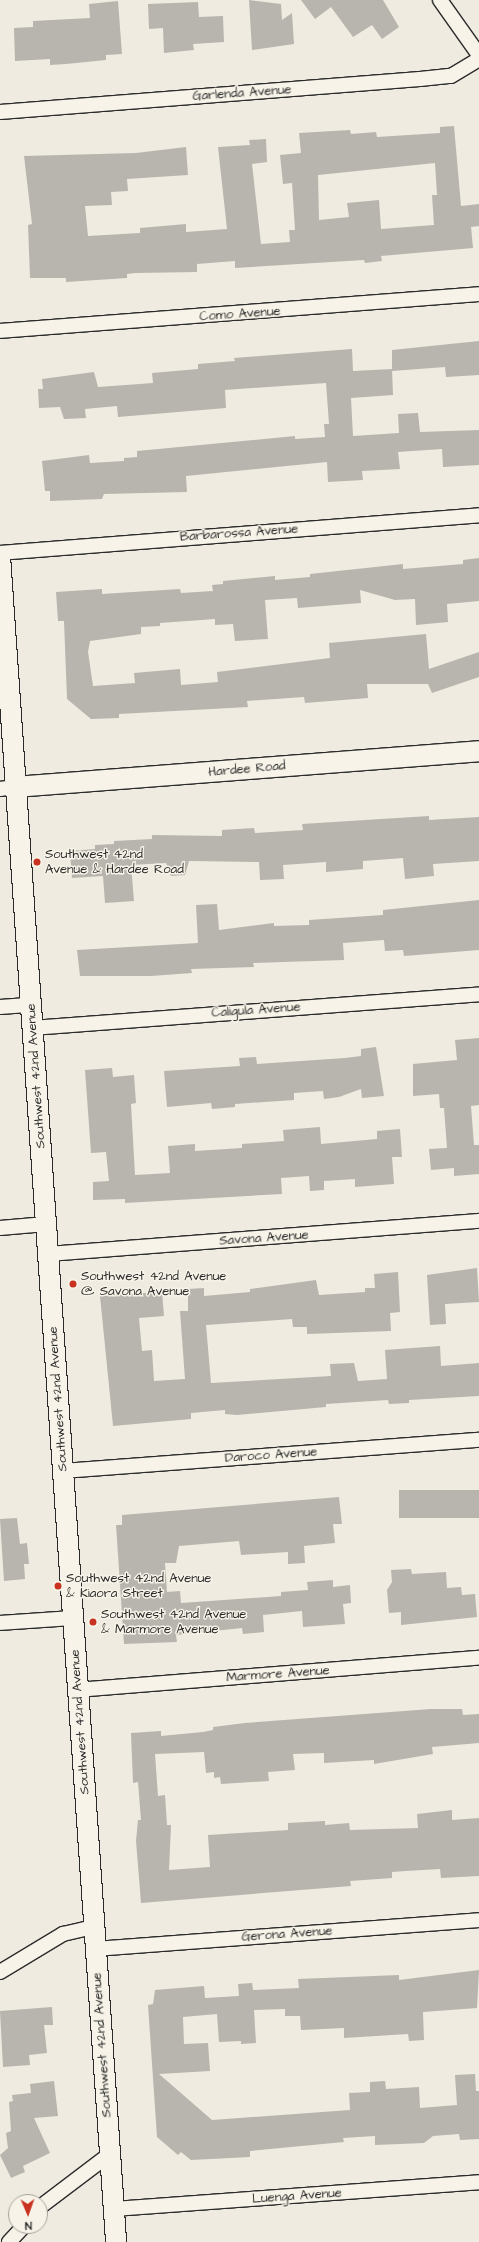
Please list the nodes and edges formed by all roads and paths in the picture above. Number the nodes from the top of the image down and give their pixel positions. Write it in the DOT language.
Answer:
graph roads {
  1 [pos="440,0"];
  2 [pos="479,55"];
  3 [pos="479,59"];
  4 [pos="0,112"];
  5 [pos="479,294"];
  6 [pos="0,331"];
  7 [pos="479,515"];
  8 [pos="0,552"];
  9 [pos="0,556"];
  10 [pos="479,751"];
  11 [pos="8,788"];
  12 [pos="479,994"];
  13 [pos="31,1005"];
  14 [pos="0,1007"];
  15 [pos="32,1028"];
  16 [pos="479,1221"];
  17 [pos="46,1224"];
  18 [pos="0,1228"];
  19 [pos="48,1254"];
  20 [pos="479,1440"];
  21 [pos="63,1471"];
  22 [pos="73,1618"];
  23 [pos="0,1624"];
  24 [pos="479,1658"];
  25 [pos="77,1690"];
  26 [pos="479,1920"];
  27 [pos="93,1927"];
  28 [pos="95,1949"];
  29 [pos="0,1972"];
  30 [pos="110,2154"];
  31 [pos="479,2182"];
  32 [pos="48,2201"];
  33 [pos="114,2209"];
  34 [pos="16,2234"];
  35 [pos="9,2242"];
  36 [pos="116,2242"];
  1 -- 2 [label="street"];
  3 -- 4 [label="street, Garlenda Avenue"];
  5 -- 6 [label="street, Como Avenue"];
  7 -- 8 [label="street, Barbarossa Avenue"];
  9 -- 11 [label="main road, Southwest 42nd Avenue"];
  10 -- 11 [label="main road, Hardee Road"];
  11 -- 13 [label="main road, Southwest 42nd Avenue"];
  12 -- 15 [label="street, Caligula Avenue"];
  13 -- 14 [label="street"];
  13 -- 15 [label="main road, Southwest 42nd Avenue"];
  15 -- 17 [label="main road, Southwest 42nd Avenue"];
  16 -- 19 [label="street, Savona Avenue"];
  17 -- 18 [label="street"];
  17 -- 19 [label="main road, Southwest 42nd Avenue"];
  19 -- 21 [label="main road, Southwest 42nd Avenue"];
  20 -- 21 [label="street, Daroco Avenue"];
  21 -- 22 [label="main road, Southwest 42nd Avenue"];
  22 -- 23 [label="street"];
  22 -- 25 [label="main road, Southwest 42nd Avenue"];
  24 -- 25 [label="street, Marmore Avenue"];
  25 -- 27 [label="main road, Southwest 42nd Avenue"];
  26 -- 28 [label="street, Gerona Avenue"];
  27 -- 28 [label="main road, Southwest 42nd Avenue"];
  27 -- 29 [label="street"];
  28 -- 30 [label="main road, Southwest 42nd Avenue"];
  30 -- 32 [label="street"];
  30 -- 33 [label="main road, Southwest 42nd Avenue"];
  31 -- 33 [label="street, Luenga Avenue"];
  33 -- 36 [label="main road, Southwest 42nd Avenue"];
  34 -- 35 [label="street"];
}
